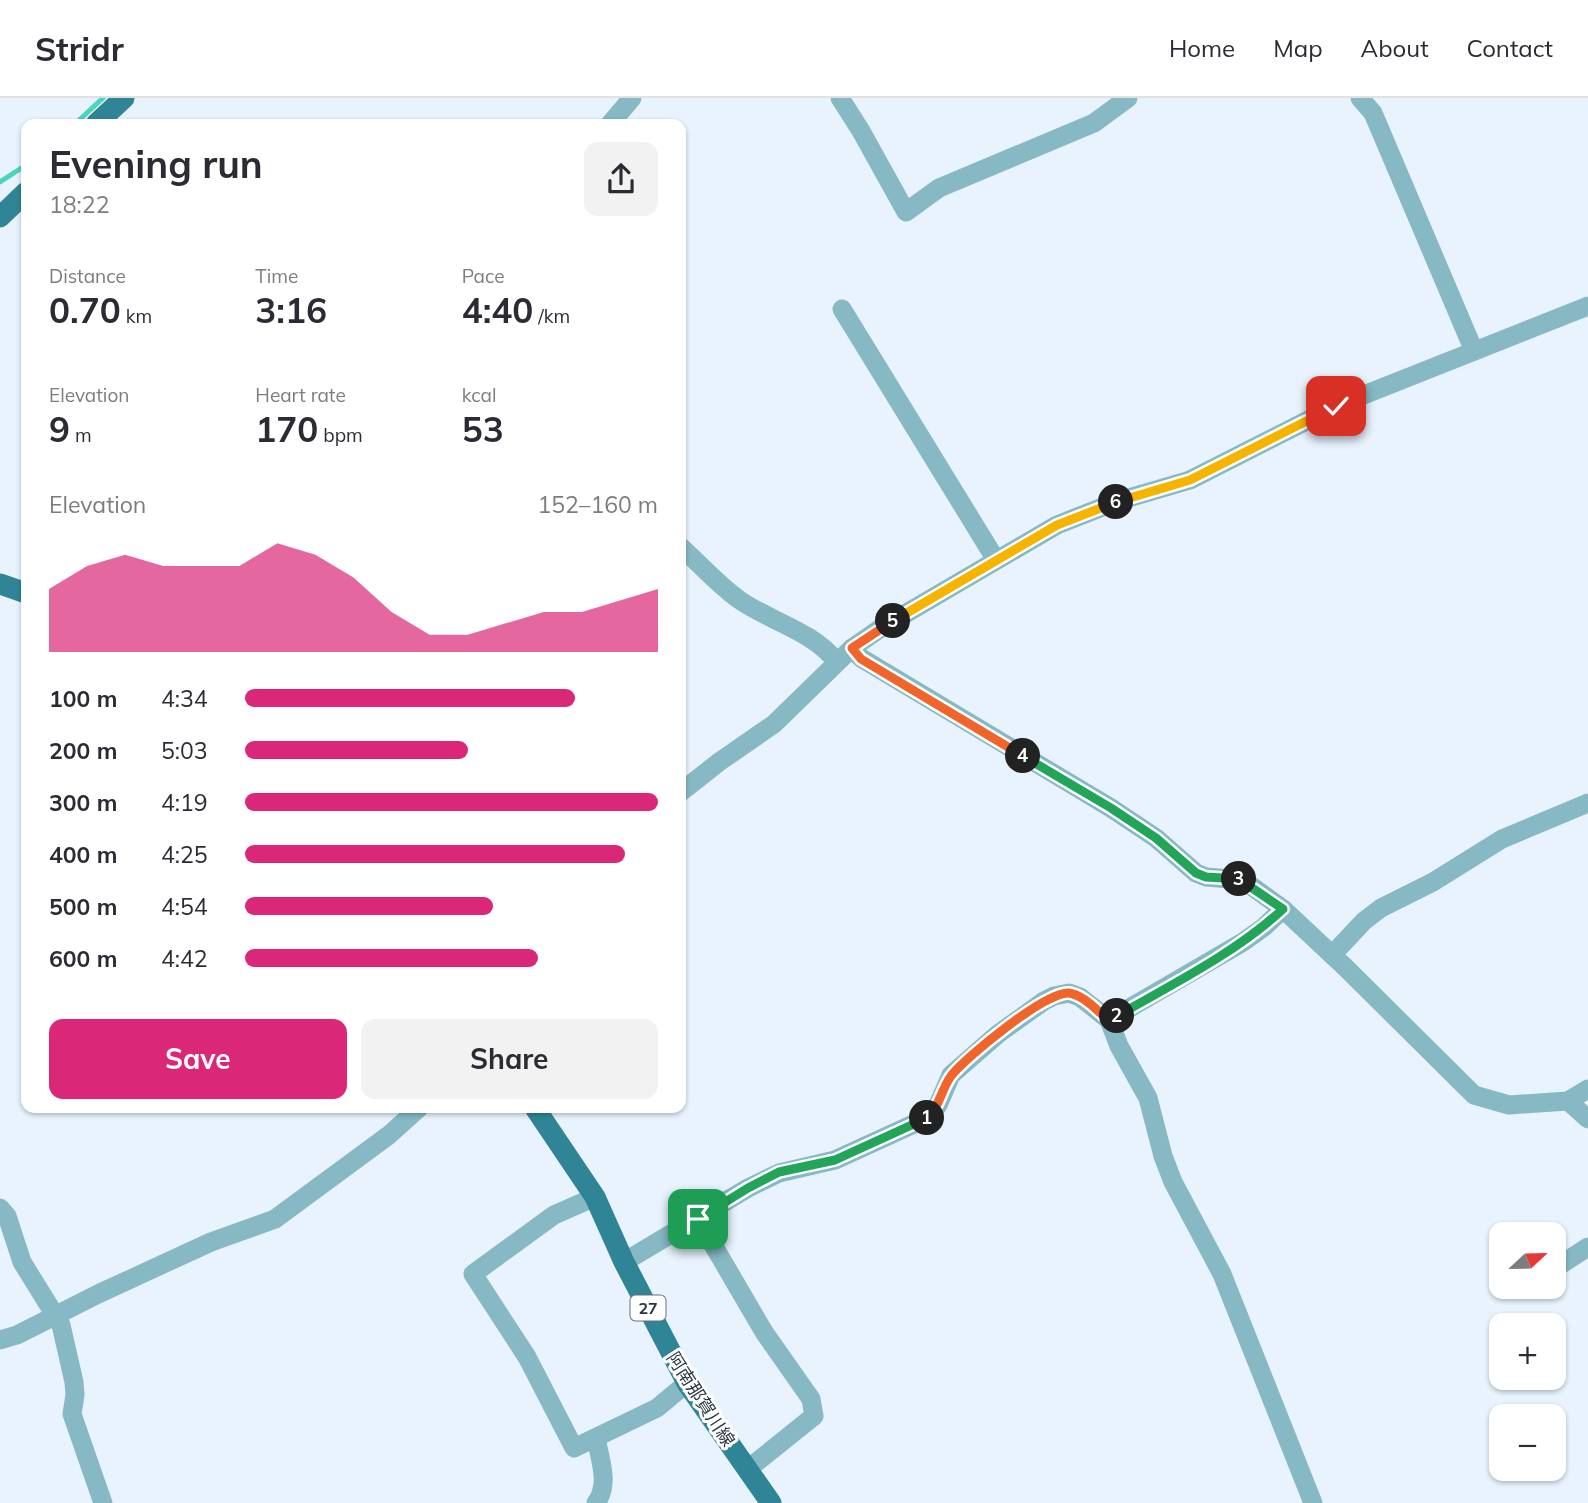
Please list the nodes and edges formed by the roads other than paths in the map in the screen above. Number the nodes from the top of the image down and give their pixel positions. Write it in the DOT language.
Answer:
graph roads {
  1 [pos="124,98"];
  2 [pos="632,98"];
  3 [pos="840,98"];
  4 [pos="1128,98"];
  5 [pos="1360,98"];
  6 [pos="101,119"];
  7 [pos="614,119"];
  8 [pos="21,196"];
  9 [pos="0,217"];
  10 [pos="1588,306"];
  11 [pos="842,309"];
  12 [pos="1474,351"];
  13 [pos="686,552"];
  14 [pos="996,560"];
  15 [pos="0,584"];
  16 [pos="21,591"];
  17 [pos="852,648"];
  18 [pos="836,661"];
  19 [pos="686,788"];
  20 [pos="1588,803"];
  21 [pos="1283,909"];
  22 [pos="1332,955"];
  23 [pos="1109,1020"];
  24 [pos="1588,1089"];
  25 [pos="1568,1101"];
  26 [pos="413,1113"];
  27 [pos="538,1113"];
  28 [pos="1588,1119"];
  29 [pos="595,1197"];
  30 [pos="0,1208"];
  31 [pos="698,1219"];
  32 [pos="1588,1247"];
  33 [pos="1566,1261"];
  34 [pos="624,1262"];
  35 [pos="55,1315"];
  36 [pos="0,1340"];
  37 [pos="687,1383"];
  38 [pos="596,1438"];
  39 [pos="748,1469"];
  40 [pos="103,1503"];
  41 [pos="596,1503"];
  42 [pos="771,1503"];
  43 [pos="1313,1503"];
  1 -- 6 [label="main road"];
  2 -- 7 [label="street"];
  3 -- 4 [label="street"];
  5 -- 12 [label="street"];
  8 -- 9 [label="main road"];
  10 -- 12 [label="street"];
  11 -- 14 [label="street"];
  12 -- 14 [label="street"];
  13 -- 18 [label="street"];
  14 -- 17 [label="street"];
  15 -- 16 [label="main road"];
  17 -- 18 [label="street"];
  17 -- 21 [label="street"];
  18 -- 19 [label="street"];
  20 -- 22 [label="street"];
  21 -- 22 [label="street"];
  21 -- 23 [label="street"];
  22 -- 25 [label="street"];
  23 -- 31 [label="street"];
  23 -- 43 [label="street"];
  24 -- 25 [label="street"];
  25 -- 28 [label="street"];
  26 -- 35 [label="street"];
  27 -- 29 [label="main road, 阿南那賀川線 / 27"];
  29 -- 34 [label="main road, 阿南那賀川線 / 27"];
  29 -- 38 [label="street"];
  30 -- 35 [label="street"];
  31 -- 34 [label="street"];
  31 -- 39 [label="street"];
  32 -- 33 [label="street"];
  34 -- 37 [label="main road, 阿南那賀川線 / 27"];
  35 -- 36 [label="street"];
  35 -- 40 [label="street"];
  37 -- 38 [label="street"];
  37 -- 39 [label="main road, 阿南那賀川線 / 27"];
  38 -- 41 [label="street"];
  39 -- 42 [label="main road, 阿南那賀川線 / 27"];
}
